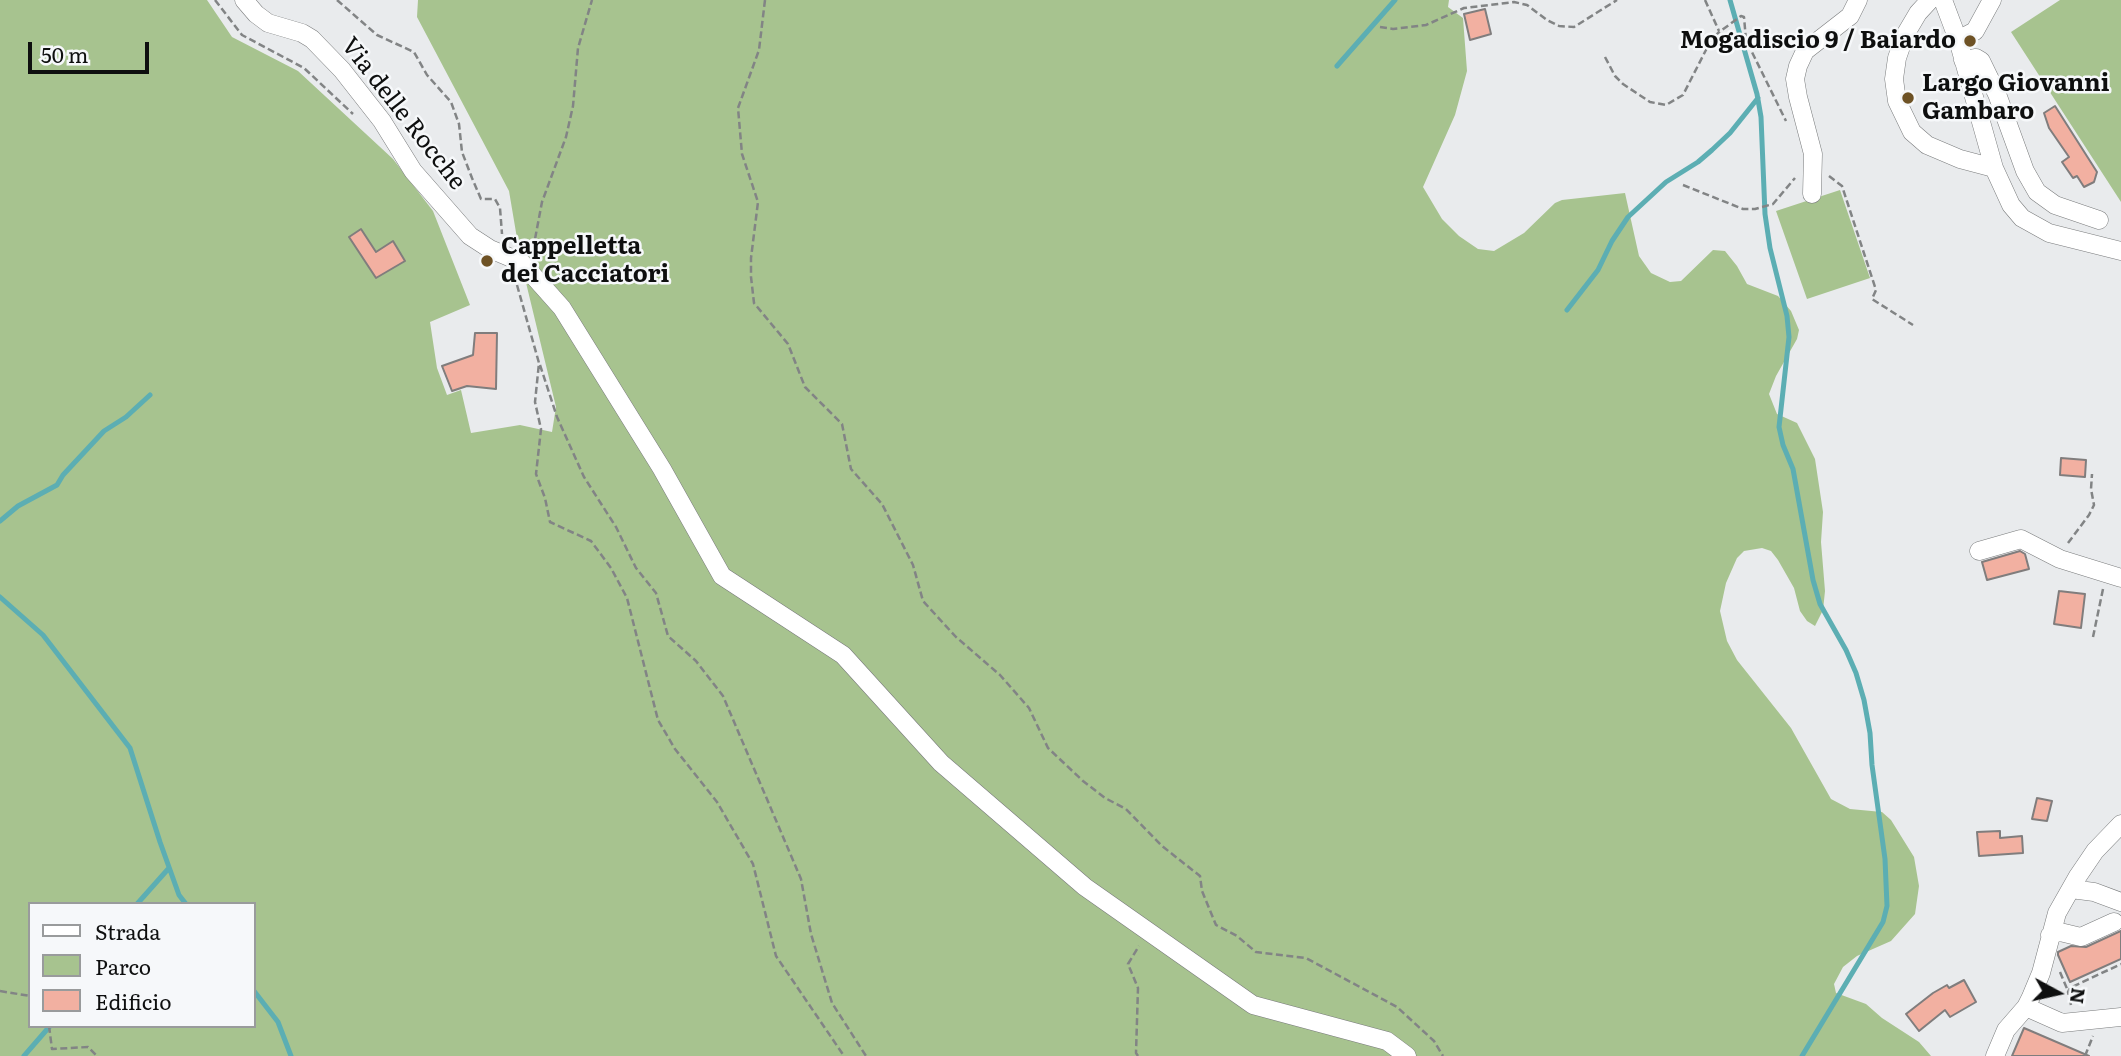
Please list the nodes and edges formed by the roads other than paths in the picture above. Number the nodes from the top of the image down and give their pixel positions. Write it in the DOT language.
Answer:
graph roads {
  1 [pos="244,0"];
  2 [pos="1858,0"];
  3 [pos="1930,0"];
  4 [pos="1943,0"];
  5 [pos="1992,0"];
  6 [pos="1958,40"];
  7 [pos="1964,60"];
  8 [pos="1994,168"];
  9 [pos="1812,194"];
  10 [pos="2099,220"];
  11 [pos="2121,251"];
  12 [pos="1979,551"];
  13 [pos="2113,575"];
  14 [pos="2121,824"];
  15 [pos="2071,889"];
  16 [pos="2121,902"];
  17 [pos="2114,922"];
  18 [pos="2050,935"];
  19 [pos="2026,1007"];
  20 [pos="2121,1017"];
  21 [pos="1407,1056"];
  22 [pos="1995,1056"];
  1 -- 21 [label="street, Via delle Rocche"];
  2 -- 9 [label="street"];
  3 -- 8 [label="street"];
  4 -- 6 [label="street"];
  5 -- 6 [label="street"];
  6 -- 7 [label="street"];
  7 -- 8 [label="street"];
  7 -- 10 [label="street"];
  8 -- 11 [label="street"];
  12 -- 13 [label="street"];
  14 -- 15 [label="street"];
  15 -- 16 [label="street"];
  15 -- 18 [label="street"];
  17 -- 18 [label="street"];
  18 -- 19 [label="street"];
  19 -- 20 [label="street"];
  19 -- 22 [label="street"];
}
